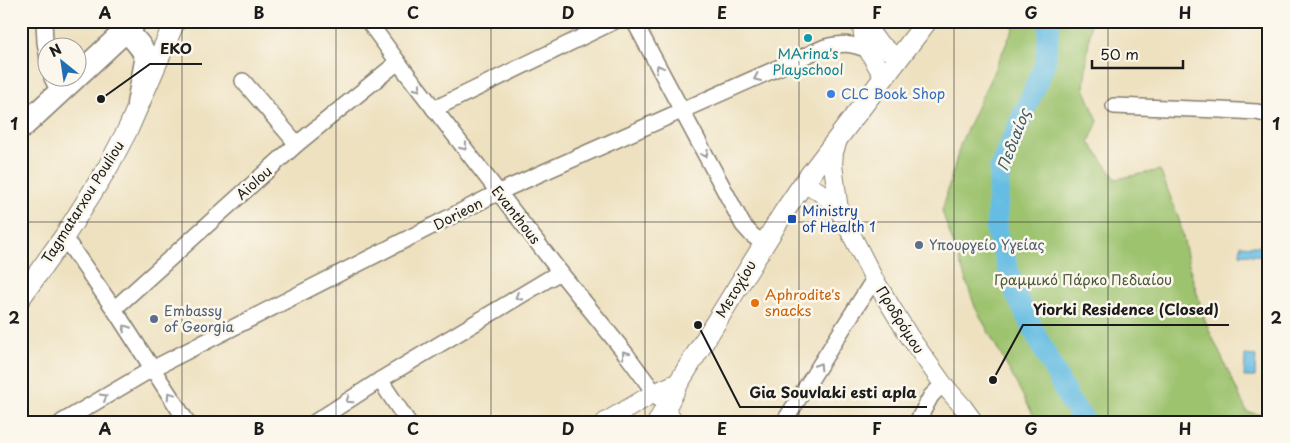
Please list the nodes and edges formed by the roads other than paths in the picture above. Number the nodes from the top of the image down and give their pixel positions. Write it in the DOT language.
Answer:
graph roads {
  1 [pos="44,21"];
  2 [pos="175,21"];
  3 [pos="368,21"];
  4 [pos="615,21"];
  5 [pos="634,21"];
  6 [pos="863,21"];
  7 [pos="927,21"];
  8 [pos="131,26"];
  9 [pos="45,38"];
  10 [pos="868,50"];
  11 [pos="103,52"];
  12 [pos="898,59"];
  13 [pos="398,62"];
  14 [pos="88,65"];
  15 [pos="143,72"];
  16 [pos="884,78"];
  17 [pos="244,82"];
  18 [pos="53,88"];
  19 [pos="138,104"];
  20 [pos="1114,106"];
  21 [pos="434,109"];
  22 [pos="682,111"];
  23 [pos="1269,114"];
  24 [pos="21,128"];
  25 [pos="840,135"];
  26 [pos="297,144"];
  27 [pos="803,184"];
  28 [pos="499,192"];
  29 [pos="839,210"];
  30 [pos="64,237"];
  31 [pos="764,244"];
  32 [pos="560,272"];
  33 [pos="874,279"];
  34 [pos="21,297"];
  35 [pos="114,309"];
  36 [pos="152,369"];
  37 [pos="380,380"];
  38 [pos="943,384"];
  39 [pos="663,411"];
  40 [pos="62,422"];
  41 [pos="187,422"];
  42 [pos="316,422"];
  43 [pos="408,422"];
  44 [pos="605,422"];
  45 [pos="784,422"];
  46 [pos="916,422"];
  47 [pos="974,422"];
  1 -- 9 [label="street"];
  2 -- 19 [label="main road, Tagmatarxou Pouliou"];
  3 -- 13 [label="street, Evanthous"];
  4 -- 21 [label="street"];
  22 -- 5 [label="street, one-way"];
  6 -- 10 [label="street"];
  6 -- 12 [label="street"];
  7 -- 12 [label="main road"];
  8 -- 11 [label="main road"];
  8 -- 15 [label="main road"];
  10 -- 16 [label="street"];
  10 -- 22 [label="street, Dorieon, one-way"];
  11 -- 14 [label="main road"];
  11 -- 15 [label="main road"];
  12 -- 16 [label="main road"];
  13 -- 21 [label="street, Evanthous, one-way"];
  13 -- 26 [label="street, Aiolou"];
  15 -- 19 [label="main road"];
  16 -- 25 [label="main road"];
  17 -- 26 [label="street"];
  18 -- 24 [label="main road"];
  19 -- 30 [label="main road, Tagmatarxou Pouliou"];
  20 -- 23 [label="street"];
  21 -- 28 [label="street, Evanthous, one-way"];
  22 -- 28 [label="street, Dorieon"];
  22 -- 31 [label="street, one-way"];
  25 -- 27 [label="main road, Μετοχίου"];
  25 -- 29 [label="street, Προδρόμου"];
  26 -- 35 [label="street, Aiolou"];
  27 -- 29 [label="street, Προδρόμου"];
  27 -- 31 [label="main road, Μετοχίου"];
  28 -- 32 [label="street, Evanthous"];
  28 -- 36 [label="street, Dorieon"];
  29 -- 33 [label="street, Προδρόμου"];
  30 -- 34 [label="main road, Tagmatarxou Pouliou"];
  30 -- 35 [label="street"];
  31 -- 39 [label="main road, Μετοχίου"];
  32 -- 37 [label="street, one-way"];
  39 -- 32 [label="street, Evanthous, one-way"];
  33 -- 38 [label="street, Προδρόμου"];
  45 -- 33 [label="street, one-way"];
  36 -- 35 [label="street, one-way"];
  40 -- 36 [label="street, Dorieon, one-way"];
  41 -- 36 [label="street, one-way"];
  37 -- 42 [label="street, one-way"];
  37 -- 43 [label="street"];
  38 -- 46 [label="street"];
  38 -- 47 [label="street, Προδρόμου"];
  39 -- 44 [label="street"];
}
